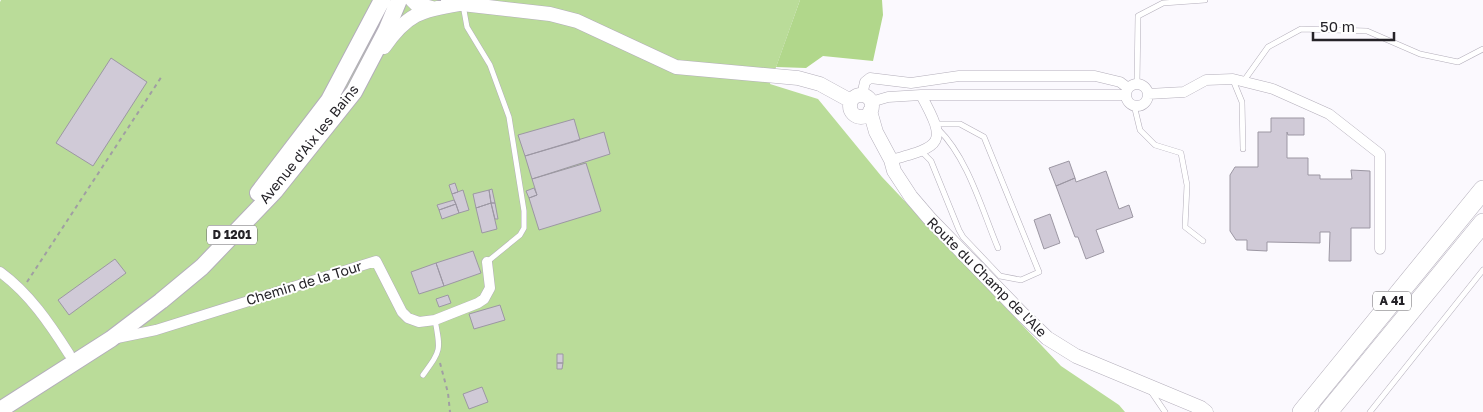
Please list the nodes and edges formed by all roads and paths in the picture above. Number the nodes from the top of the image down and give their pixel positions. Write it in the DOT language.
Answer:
graph roads {
  1 [pos="382,0"];
  2 [pos="388,0"];
  3 [pos="399,0"];
  4 [pos="412,0"];
  5 [pos="448,0"];
  6 [pos="1205,0"];
  7 [pos="462,4"];
  8 [pos="432,8"];
  9 [pos="1483,49"];
  10 [pos="162,76"];
  11 [pos="1238,80"];
  12 [pos="1130,89"];
  13 [pos="354,92"];
  14 [pos="1148,94"];
  15 [pos="921,95"];
  16 [pos="329,100"];
  17 [pos="862,105"];
  18 [pos="1134,105"];
  19 [pos="937,127"];
  20 [pos="1243,149"];
  21 [pos="920,152"];
  22 [pos="892,165"];
  23 [pos="1483,190"];
  24 [pos="1483,223"];
  25 [pos="1202,241"];
  26 [pos="998,248"];
  27 [pos="1380,249"];
  28 [pos="487,262"];
  29 [pos="1483,270"];
  30 [pos="0,272"];
  31 [pos="1439,277"];
  32 [pos="21,290"];
  33 [pos="435,320"];
  34 [pos="111,339"];
  35 [pos="69,354"];
  36 [pos="438,354"];
  37 [pos="423,375"];
  38 [pos="1146,384"];
  39 [pos="0,400"];
  40 [pos="0,410"];
  41 [pos="450,412"];
  42 [pos="1165,412"];
  43 [pos="1206,412"];
  44 [pos="1302,412"];
  45 [pos="1328,412"];
  46 [pos="1335,412"];
  47 [pos="1370,412"];
  1 -- 16 [label="main road, Avenue d'Aix les Bains / D 1201"];
  2 -- 16 [label="main road"];
  3 -- 13 [label="main road, Avenue d'Aix les Bains / D 1201"];
  4 -- 8 [label="street"];
  5 -- 7 [label="street"];
  6 -- 12 [label="lane"];
  7 -- 8 [label="street"];
  7 -- 17 [label="street"];
  7 -- 28 [label="lane"];
  8 -- 13 [label="street"];
  9 -- 11 [label="lane"];
  10 -- 32 [label="path"];
  11 -- 14 [label="street"];
  11 -- 20 [label="lane"];
  11 -- 27 [label="street"];
  12 -- 14 [label="street"];
  12 -- 15 [label="street"];
  12 -- 17 [label="street"];
  12 -- 18 [label="street"];
  13 -- 34 [label="main road, Avenue d'Aix les Bains / D 1201"];
  14 -- 18 [label="street"];
  15 -- 17 [label="street"];
  15 -- 19 [label="street"];
  16 -- 35 [label="main road, Avenue d'Aix les Bains / D 1201"];
  17 -- 22 [label="street, Route du Champ de l'Ale"];
  18 -- 25 [label="lane"];
  19 -- 21 [label="street"];
  19 -- 21 [label="lane"];
  19 -- 26 [label="lane"];
  21 -- 22 [label="street"];
  22 -- 38 [label="street, Route du Champ de l'Ale"];
  23 -- 44 [label="highway, A 41"];
  24 -- 31 [label="highway, A 41"];
  28 -- 33 [label="street, Chemin de la Tour"];
  29 -- 47 [label="lane"];
  30 -- 32 [label="street"];
  31 -- 45 [label="highway, A 41"];
  31 -- 46 [label="highway"];
  32 -- 35 [label="street"];
  33 -- 34 [label="street, Chemin de la Tour"];
  33 -- 36 [label="lane"];
  34 -- 40 [label="main road, Avenue d'Aix les Bains / D 1201"];
  35 -- 39 [label="main road, Avenue d'Aix les Bains / D 1201"];
  36 -- 37 [label="lane"];
  36 -- 41 [label="path"];
  38 -- 42 [label="lane"];
  38 -- 43 [label="street, Route du Champ de l'Ale"];
}
